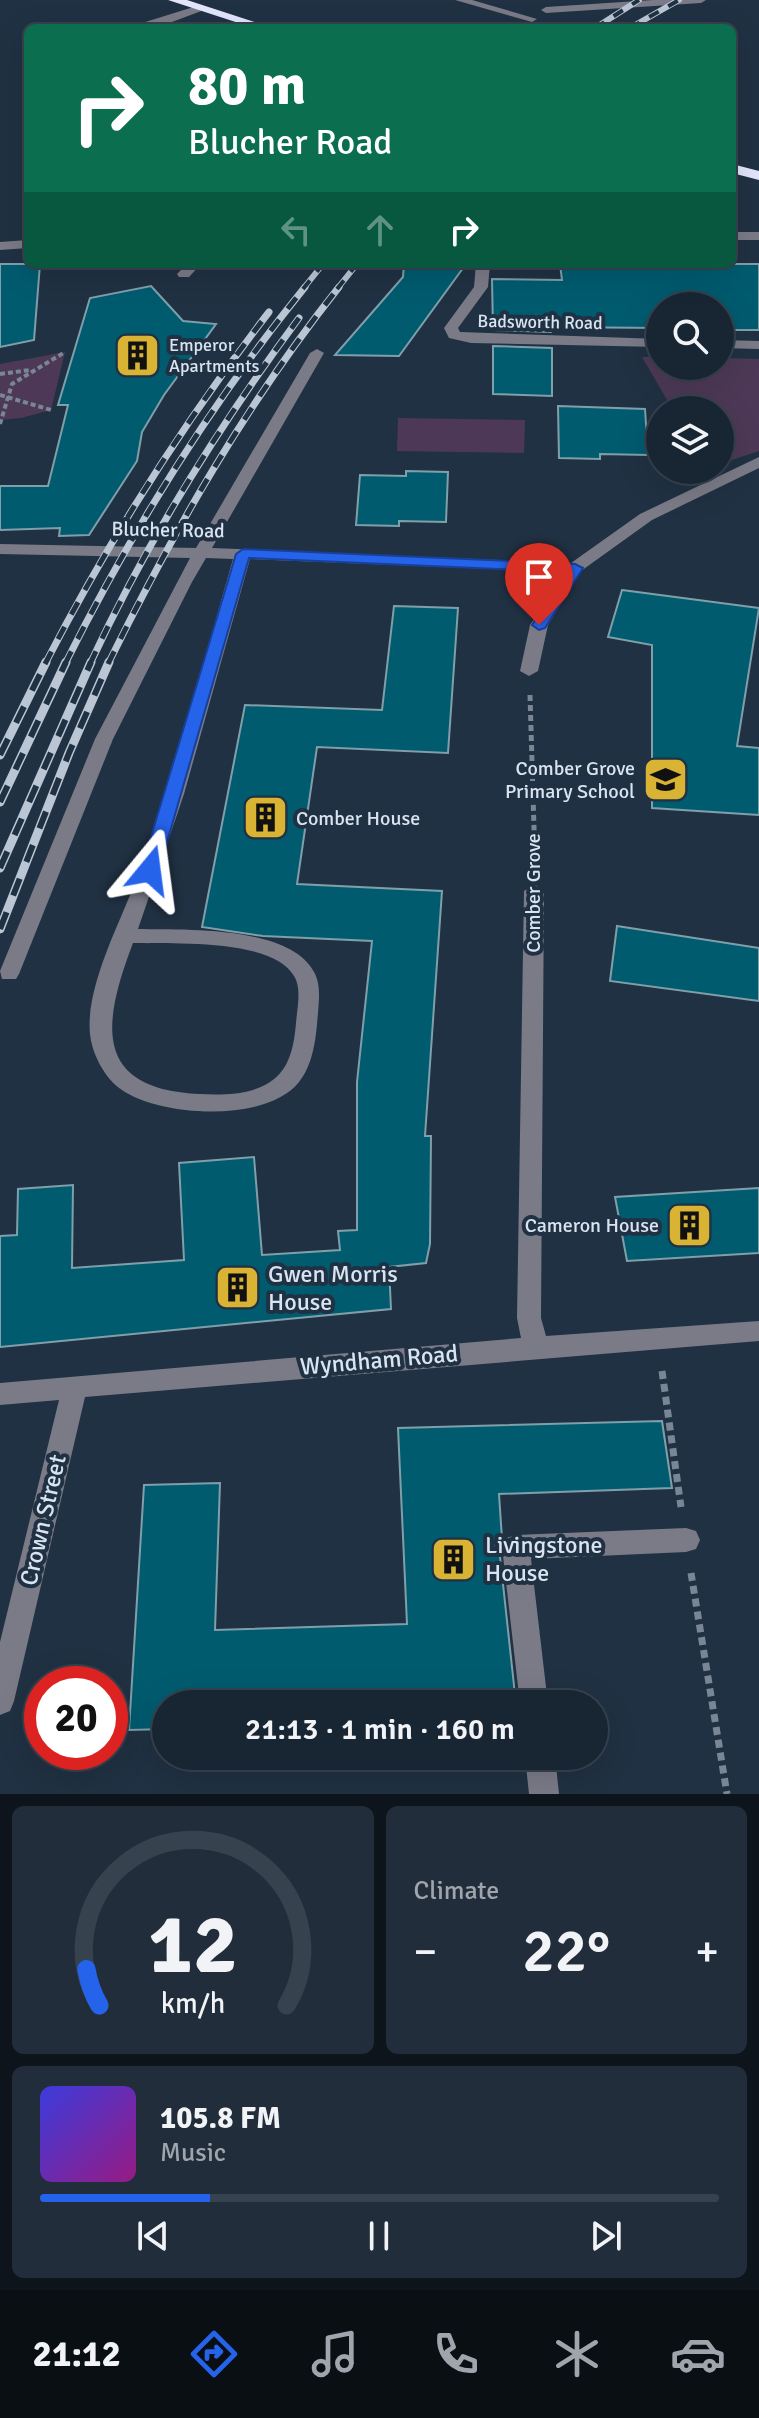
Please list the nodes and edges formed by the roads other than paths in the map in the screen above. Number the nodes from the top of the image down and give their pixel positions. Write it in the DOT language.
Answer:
graph roads {
  1 [pos="174,0"];
  2 [pos="460,0"];
  3 [pos="561,0"];
  4 [pos="701,0"];
  5 [pos="200,8"];
  6 [pos="546,10"];
  7 [pos="532,19"];
  8 [pos="153,24"];
  9 [pos="254,24"];
  10 [pos="524,24"];
  11 [pos="736,169"];
  12 [pos="759,176"];
  13 [pos="736,236"];
  14 [pos="759,236"];
  15 [pos="24,244"];
  16 [pos="0,246"];
  17 [pos="483,268"];
  18 [pos="646,343"];
  19 [pos="734,344"];
  20 [pos="759,345"];
  21 [pos="317,353"];
  22 [pos="759,462"];
  23 [pos="0,549"];
  24 [pos="203,552"];
  25 [pos="243,554"];
  26 [pos="575,568"];
  27 [pos="529,671"];
  28 [pos="534,891"];
  29 [pos="127,936"];
  30 [pos="9,974"];
  31 [pos="759,1331"];
  32 [pos="536,1347"];
  33 [pos="75,1387"];
  34 [pos="0,1394"];
  35 [pos="686,1540"];
  36 [pos="532,1690"];
  37 [pos="0,1701"];
  38 [pos="541,1770"];
  39 [pos="544,1794"];
  1 -- 5 [label="highway"];
  2 -- 7 [label="street"];
  3 -- 6 [label="street"];
  4 -- 6 [label="street"];
  5 -- 8 [label="street"];
  5 -- 9 [label="highway"];
  6 -- 7 [label="street"];
  7 -- 10 [label="street"];
  11 -- 12 [label="highway"];
  13 -- 14 [label="street"];
  15 -- 16 [label="street"];
  17 -- 18 [label="street, Badsworth Road"];
  19 -- 20 [label="street"];
  21 -- 24 [label="street"];
  22 -- 26 [label="street"];
  23 -- 24 [label="street, Blucher Road"];
  24 -- 25 [label="street, Blucher Road"];
  24 -- 30 [label="street"];
  25 -- 26 [label="street, Blucher Road"];
  25 -- 29 [label="street"];
  26 -- 27 [label="street"];
  28 -- 32 [label="street, Comber Grove"];
  29 -- 29 [label="street"];
  31 -- 32 [label="street, Wyndham Road"];
  32 -- 33 [label="street, Wyndham Road"];
  33 -- 34 [label="street, Wyndham Road"];
  33 -- 37 [label="street, Crown Street"];
  35 -- 36 [label="street"];
  38 -- 39 [label="street"];
}
